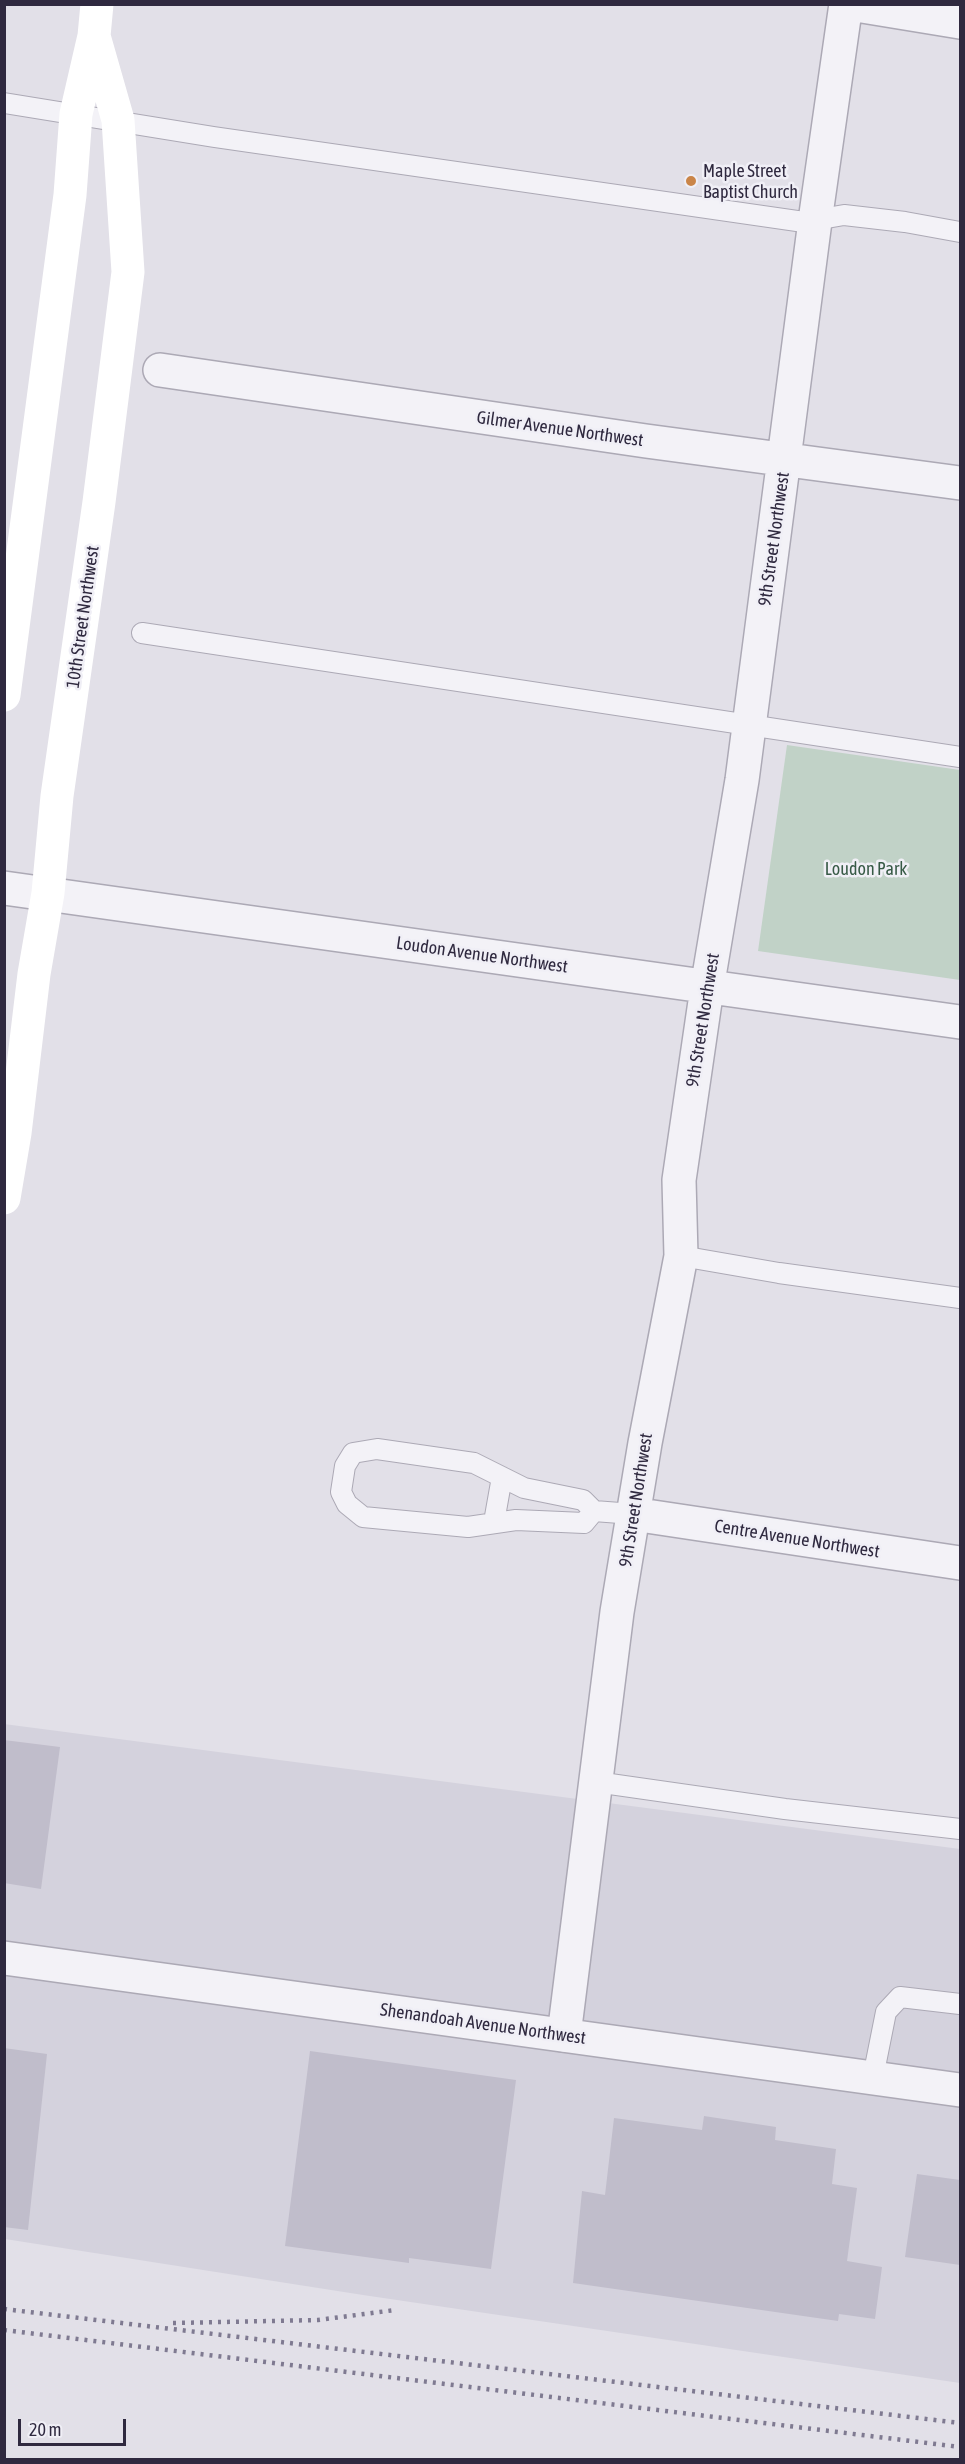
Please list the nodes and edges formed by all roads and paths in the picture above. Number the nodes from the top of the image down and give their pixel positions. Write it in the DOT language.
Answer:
graph roads {
  1 [pos="848,4"];
  2 [pos="96,20"];
  3 [pos="960,22"];
  4 [pos="4,103"];
  5 [pos="76,114"];
  6 [pos="118,120"];
  7 [pos="815,221"];
  8 [pos="960,232"];
  9 [pos="160,369"];
  10 [pos="785,459"];
  11 [pos="960,483"];
  12 [pos="142,633"];
  13 [pos="4,695"];
  14 [pos="749,725"];
  15 [pos="960,757"];
  16 [pos="4,888"];
  17 [pos="48,893"];
  18 [pos="707,988"];
  19 [pos="960,1022"];
  20 [pos="4,1198"];
  21 [pos="681,1256"];
  22 [pos="960,1298"];
  23 [pos="502,1477"];
  24 [pos="594,1511"];
  25 [pos="633,1514"];
  26 [pos="494,1522"];
  27 [pos="960,1563"];
  28 [pos="596,1782"];
  29 [pos="960,1829"];
  30 [pos="4,1958"];
  31 [pos="960,2004"];
  32 [pos="564,2035"];
  33 [pos="873,2078"];
  34 [pos="960,2090"];
  1 -- 3 [label="street"];
  1 -- 7 [label="street, 9th Street Northwest"];
  2 -- 5 [label="main road, 10th Street Northwest"];
  2 -- 6 [label="main road, 10th Street Northwest"];
  4 -- 5 [label="lane"];
  5 -- 6 [label="lane"];
  5 -- 13 [label="main road, 10th Street Northwest"];
  6 -- 7 [label="lane"];
  6 -- 17 [label="main road, 10th Street Northwest"];
  7 -- 8 [label="lane"];
  7 -- 10 [label="street, 9th Street Northwest"];
  9 -- 10 [label="street, Gilmer Avenue Northwest"];
  10 -- 11 [label="street, Gilmer Avenue Northwest"];
  10 -- 14 [label="street, 9th Street Northwest"];
  12 -- 14 [label="lane"];
  14 -- 15 [label="lane"];
  14 -- 18 [label="street, 9th Street Northwest"];
  16 -- 17 [label="street, Loudon Avenue Northwest"];
  17 -- 18 [label="street, Loudon Avenue Northwest"];
  17 -- 20 [label="main road, 10th Street Northwest"];
  18 -- 19 [label="street, Loudon Avenue Northwest"];
  18 -- 21 [label="street, 9th Street Northwest"];
  21 -- 22 [label="lane"];
  21 -- 25 [label="street, 9th Street Northwest"];
  23 -- 24 [label="lane"];
  23 -- 26 [label="lane"];
  23 -- 26 [label="lane"];
  24 -- 25 [label="lane"];
  24 -- 26 [label="lane"];
  25 -- 27 [label="street, Centre Avenue Northwest"];
  25 -- 28 [label="street, 9th Street Northwest"];
  28 -- 29 [label="lane"];
  28 -- 32 [label="street, 9th Street Northwest"];
  30 -- 32 [label="street, Shenandoah Avenue Northwest"];
  31 -- 33 [label="lane"];
  32 -- 33 [label="street, Shenandoah Avenue Northwest"];
  33 -- 34 [label="street, Shenandoah Avenue Northwest"];
}
